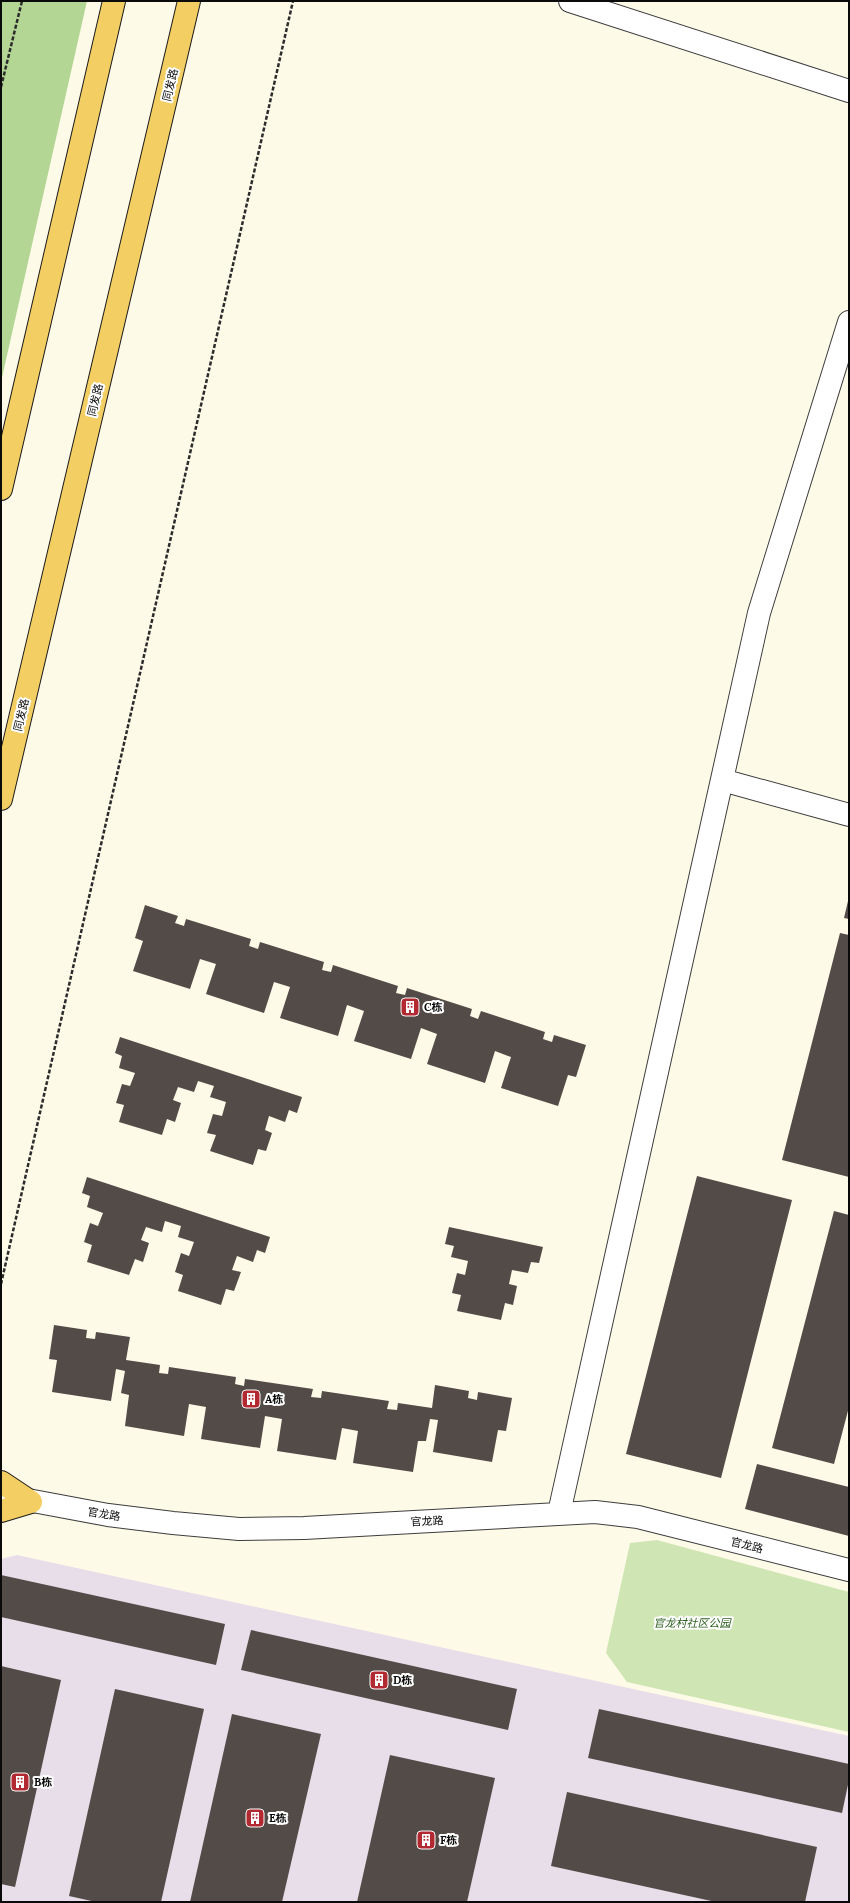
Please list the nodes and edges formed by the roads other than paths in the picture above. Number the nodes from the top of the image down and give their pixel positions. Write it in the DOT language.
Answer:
graph roads {
  1 [pos="114,1"];
  2 [pos="190,1"];
  3 [pos="570,1"];
  4 [pos="849,91"];
  5 [pos="849,322"];
  6 [pos="1,489"];
  7 [pos="722,780"];
  8 [pos="1,799"];
  9 [pos="849,815"];
  10 [pos="1,1482"];
  11 [pos="1,1495"];
  12 [pos="31,1502"];
  13 [pos="1,1511"];
  14 [pos="559,1513"];
  15 [pos="849,1570"];
  1 -- 6 [label="main road"];
  2 -- 8 [label="main road, 同发路"];
  3 -- 4 [label="street"];
  5 -- 7 [label="street"];
  7 -- 9 [label="street"];
  7 -- 14 [label="street"];
  10 -- 12 [label="main road"];
  11 -- 12 [label="street, 官龙路"];
  12 -- 13 [label="main road"];
  12 -- 14 [label="street, 官龙路"];
  14 -- 15 [label="street, 官龙路"];
}
